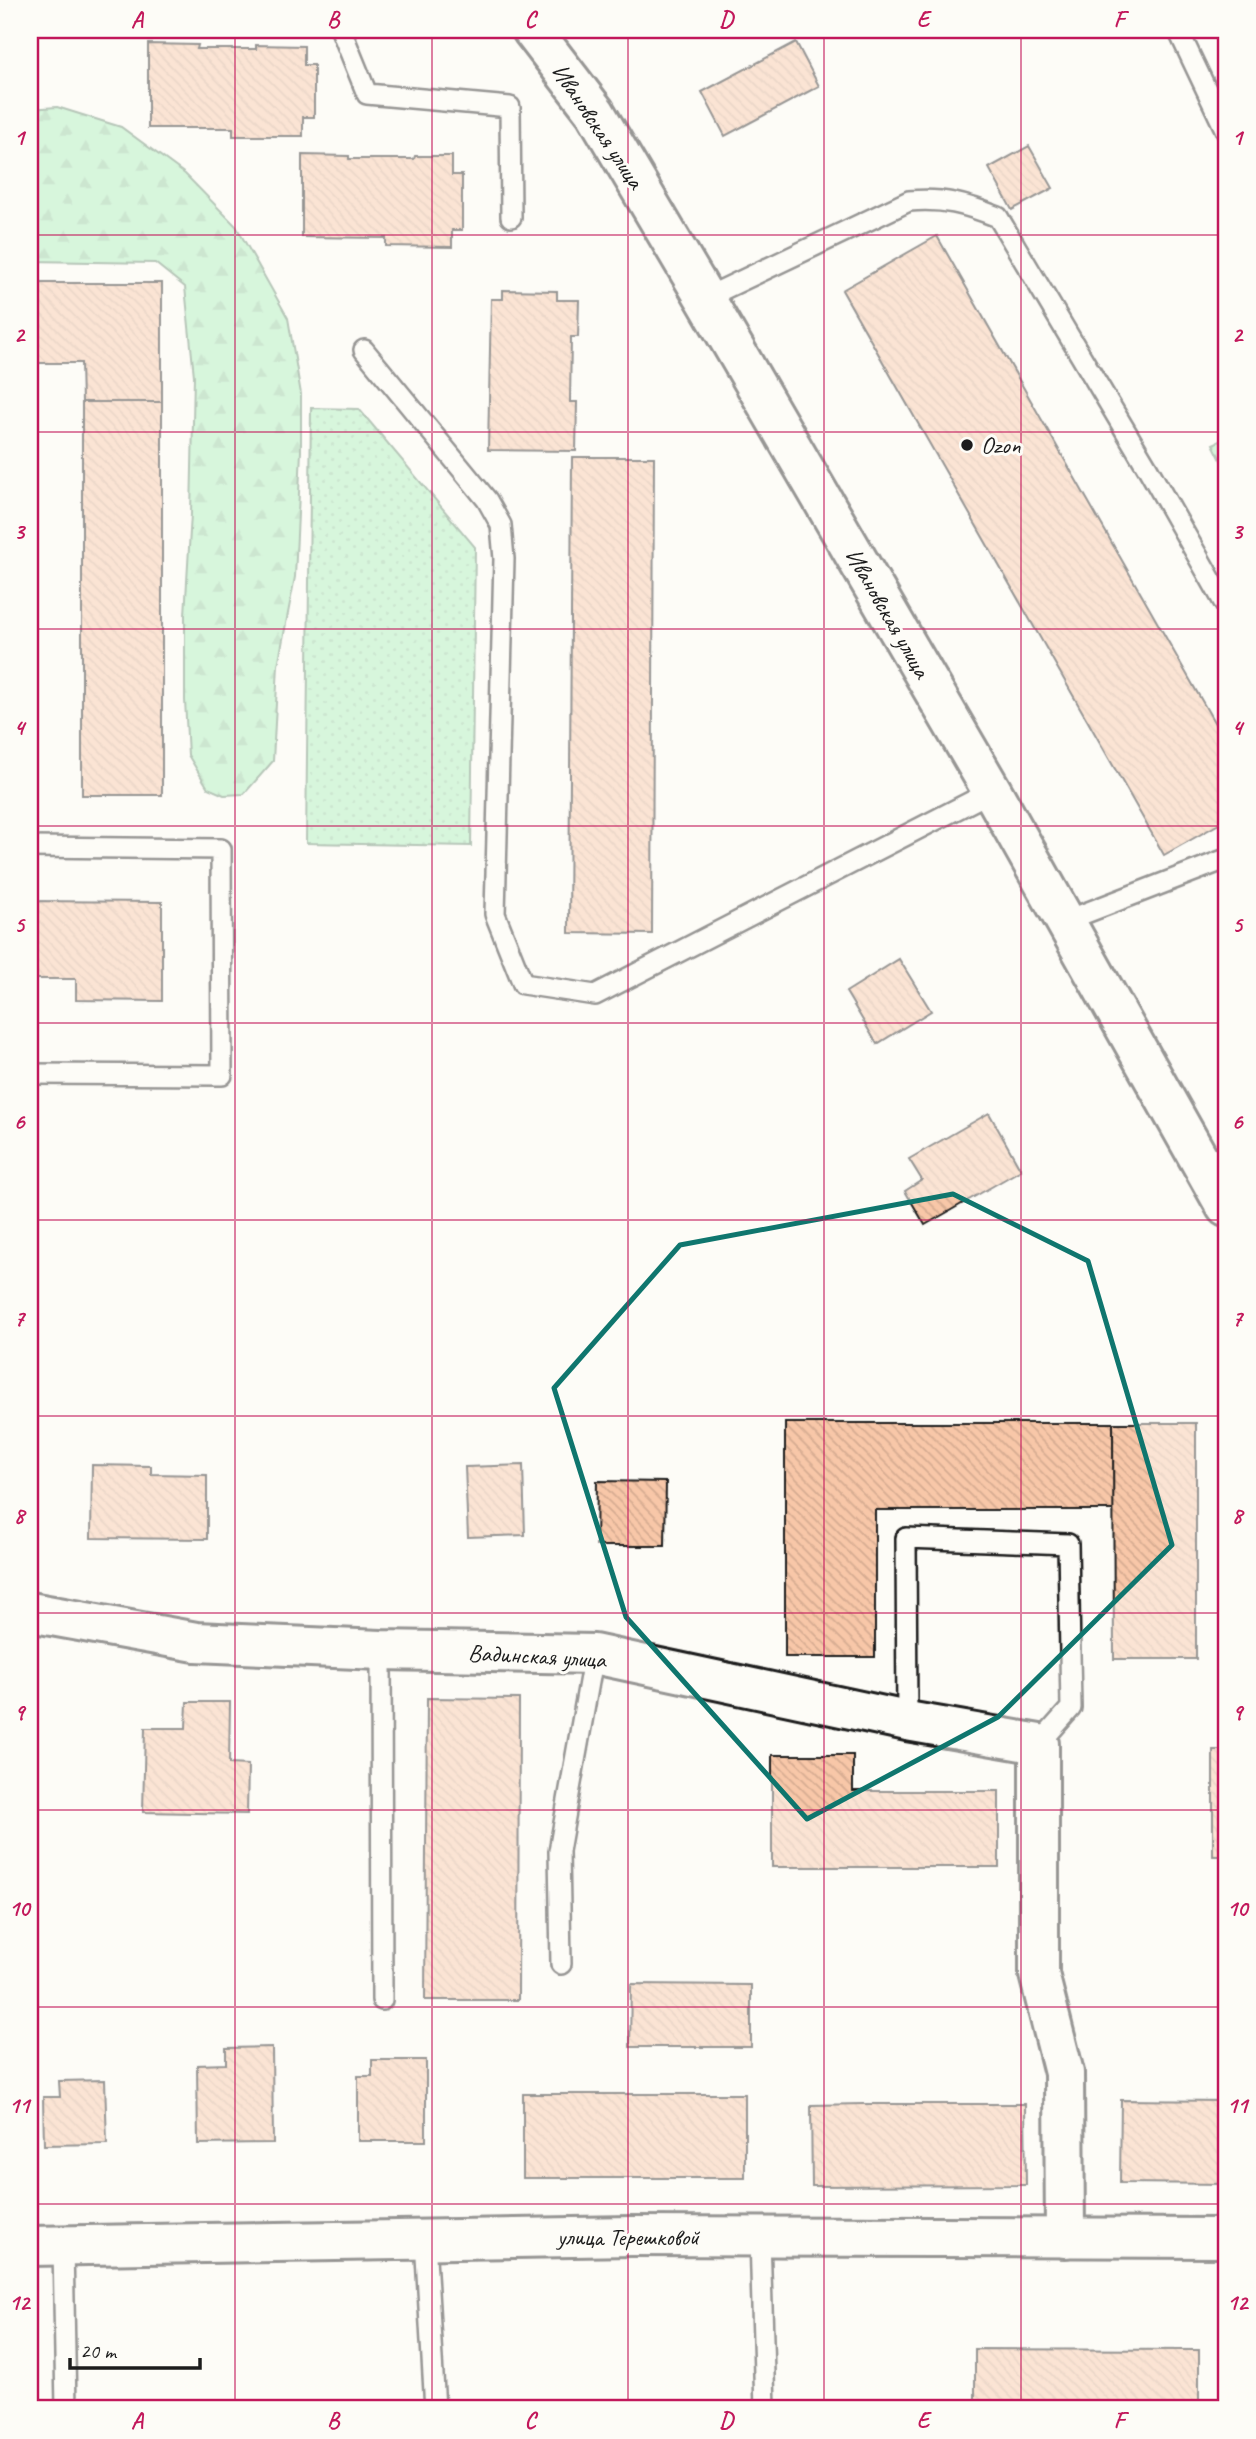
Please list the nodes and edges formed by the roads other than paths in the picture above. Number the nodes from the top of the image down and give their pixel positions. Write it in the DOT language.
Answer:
graph roads {
  1 [pos="341,30"];
  2 [pos="532,30"];
  3 [pos="1178,30"];
  4 [pos="1226,131"];
  5 [pos="511,216"];
  6 [pos="705,298"];
  7 [pos="364,350"];
  8 [pos="1226,606"];
  9 [pos="992,791"];
  10 [pos="30,847"];
  11 [pos="1226,859"];
  12 [pos="1065,921"];
  13 [pos="30,1074"];
  14 [pos="1226,1207"];
  15 [pos="30,1612"];
  16 [pos="381,1650"];
  17 [pos="594,1654"];
  18 [pos="907,1721"];
  19 [pos="1040,1744"];
  20 [pos="561,1964"];
  21 [pos="382,2000"];
  22 [pos="760,2237"];
  23 [pos="1065,2238"];
  24 [pos="1226,2238"];
  25 [pos="425,2240"];
  26 [pos="46,2246"];
  27 [pos="66,2409"];
  28 [pos="435,2409"];
  29 [pos="765,2409"];
  1 -- 5 [label="lane"];
  2 -- 6 [label="street, Ивановская улица"];
  3 -- 4 [label="lane"];
  6 -- 8 [label="lane"];
  6 -- 9 [label="street, Ивановская улица"];
  7 -- 9 [label="lane"];
  9 -- 12 [label="street, Ивановская улица"];
  10 -- 13 [label="lane"];
  11 -- 12 [label="lane"];
  12 -- 14 [label="street, Ивановская улица"];
  15 -- 16 [label="street, Вадинская улица"];
  16 -- 17 [label="street, Вадинская улица"];
  16 -- 21 [label="lane"];
  17 -- 18 [label="street, Вадинская улица"];
  17 -- 20 [label="lane"];
  18 -- 19 [label="street, Вадинская улица"];
  18 -- 19 [label="lane"];
  19 -- 23 [label="street"];
  22 -- 23 [label="street, улица Терешковой"];
  22 -- 25 [label="street, улица Терешковой"];
  22 -- 29 [label="lane"];
  23 -- 24 [label="street, улица Терешковой"];
  25 -- 26 [label="street, улица Терешковой"];
  25 -- 28 [label="lane"];
  26 -- 27 [label="lane"];
}
